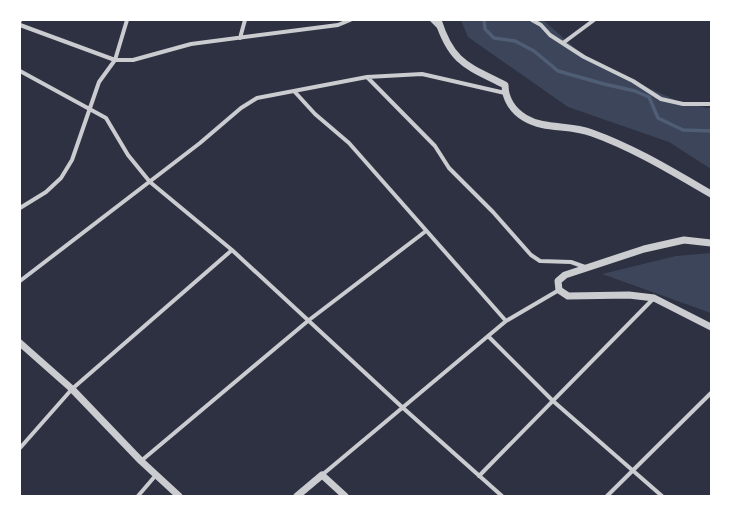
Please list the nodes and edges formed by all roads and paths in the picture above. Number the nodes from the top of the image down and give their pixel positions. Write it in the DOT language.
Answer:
graph roads {
  1 [pos="127,20"];
  2 [pos="245,20"];
  3 [pos="350,20"];
  4 [pos="432,20"];
  5 [pos="438,20"];
  6 [pos="532,20"];
  7 [pos="594,20"];
  8 [pos="20,25"];
  9 [pos="441,30"];
  10 [pos="240,38"];
  11 [pos="563,43"];
  12 [pos="115,60"];
  13 [pos="20,71"];
  14 [pos="367,77"];
  15 [pos="294,91"];
  16 [pos="505,93"];
  17 [pos="711,104"];
  18 [pos="90,108"];
  19 [pos="150,182"];
  20 [pos="711,194"];
  21 [pos="20,208"];
  22 [pos="426,231"];
  23 [pos="711,243"];
  24 [pos="232,250"];
  25 [pos="587,268"];
  26 [pos="20,281"];
  27 [pos="559,290"];
  28 [pos="654,298"];
  29 [pos="309,320"];
  30 [pos="506,321"];
  31 [pos="711,327"];
  32 [pos="488,336"];
  33 [pos="20,343"];
  34 [pos="72,389"];
  35 [pos="711,393"];
  36 [pos="553,401"];
  37 [pos="402,407"];
  38 [pos="20,448"];
  39 [pos="140,461"];
  40 [pos="632,471"];
  41 [pos="156,475"];
  42 [pos="322,475"];
  43 [pos="479,476"];
  44 [pos="138,496"];
  45 [pos="179,496"];
  46 [pos="297,496"];
  47 [pos="345,496"];
  48 [pos="502,496"];
  49 [pos="607,496"];
  50 [pos="662,496"];
  1 -- 12 [label="street"];
  2 -- 10 [label="street"];
  3 -- 10 [label="street"];
  4 -- 9 [label="street"];
  5 -- 9 [label="street"];
  6 -- 11 [label="street"];
  7 -- 11 [label="street"];
  8 -- 12 [label="street"];
  9 -- 16 [label="street"];
  10 -- 12 [label="street"];
  11 -- 17 [label="street"];
  12 -- 18 [label="street"];
  13 -- 18 [label="street"];
  14 -- 15 [label="street"];
  14 -- 16 [label="street"];
  14 -- 25 [label="street"];
  15 -- 19 [label="street"];
  15 -- 22 [label="street"];
  16 -- 20 [label="street"];
  18 -- 19 [label="street"];
  18 -- 21 [label="street"];
  19 -- 24 [label="street"];
  19 -- 26 [label="street"];
  22 -- 29 [label="street"];
  22 -- 30 [label="street"];
  23 -- 25 [label="street"];
  24 -- 29 [label="street"];
  24 -- 34 [label="street"];
  25 -- 27 [label="street"];
  27 -- 28 [label="street"];
  27 -- 30 [label="street"];
  28 -- 31 [label="street"];
  28 -- 36 [label="street"];
  29 -- 37 [label="street"];
  29 -- 39 [label="street"];
  30 -- 32 [label="street"];
  32 -- 36 [label="street"];
  32 -- 37 [label="street"];
  33 -- 34 [label="street"];
  34 -- 38 [label="street"];
  34 -- 39 [label="street"];
  35 -- 40 [label="street"];
  36 -- 40 [label="street"];
  36 -- 43 [label="street"];
  37 -- 42 [label="street"];
  37 -- 43 [label="street"];
  39 -- 41 [label="street"];
  40 -- 49 [label="street"];
  40 -- 50 [label="street"];
  41 -- 44 [label="street"];
  41 -- 45 [label="street"];
  42 -- 46 [label="street"];
  42 -- 47 [label="street"];
  43 -- 48 [label="street"];
}
